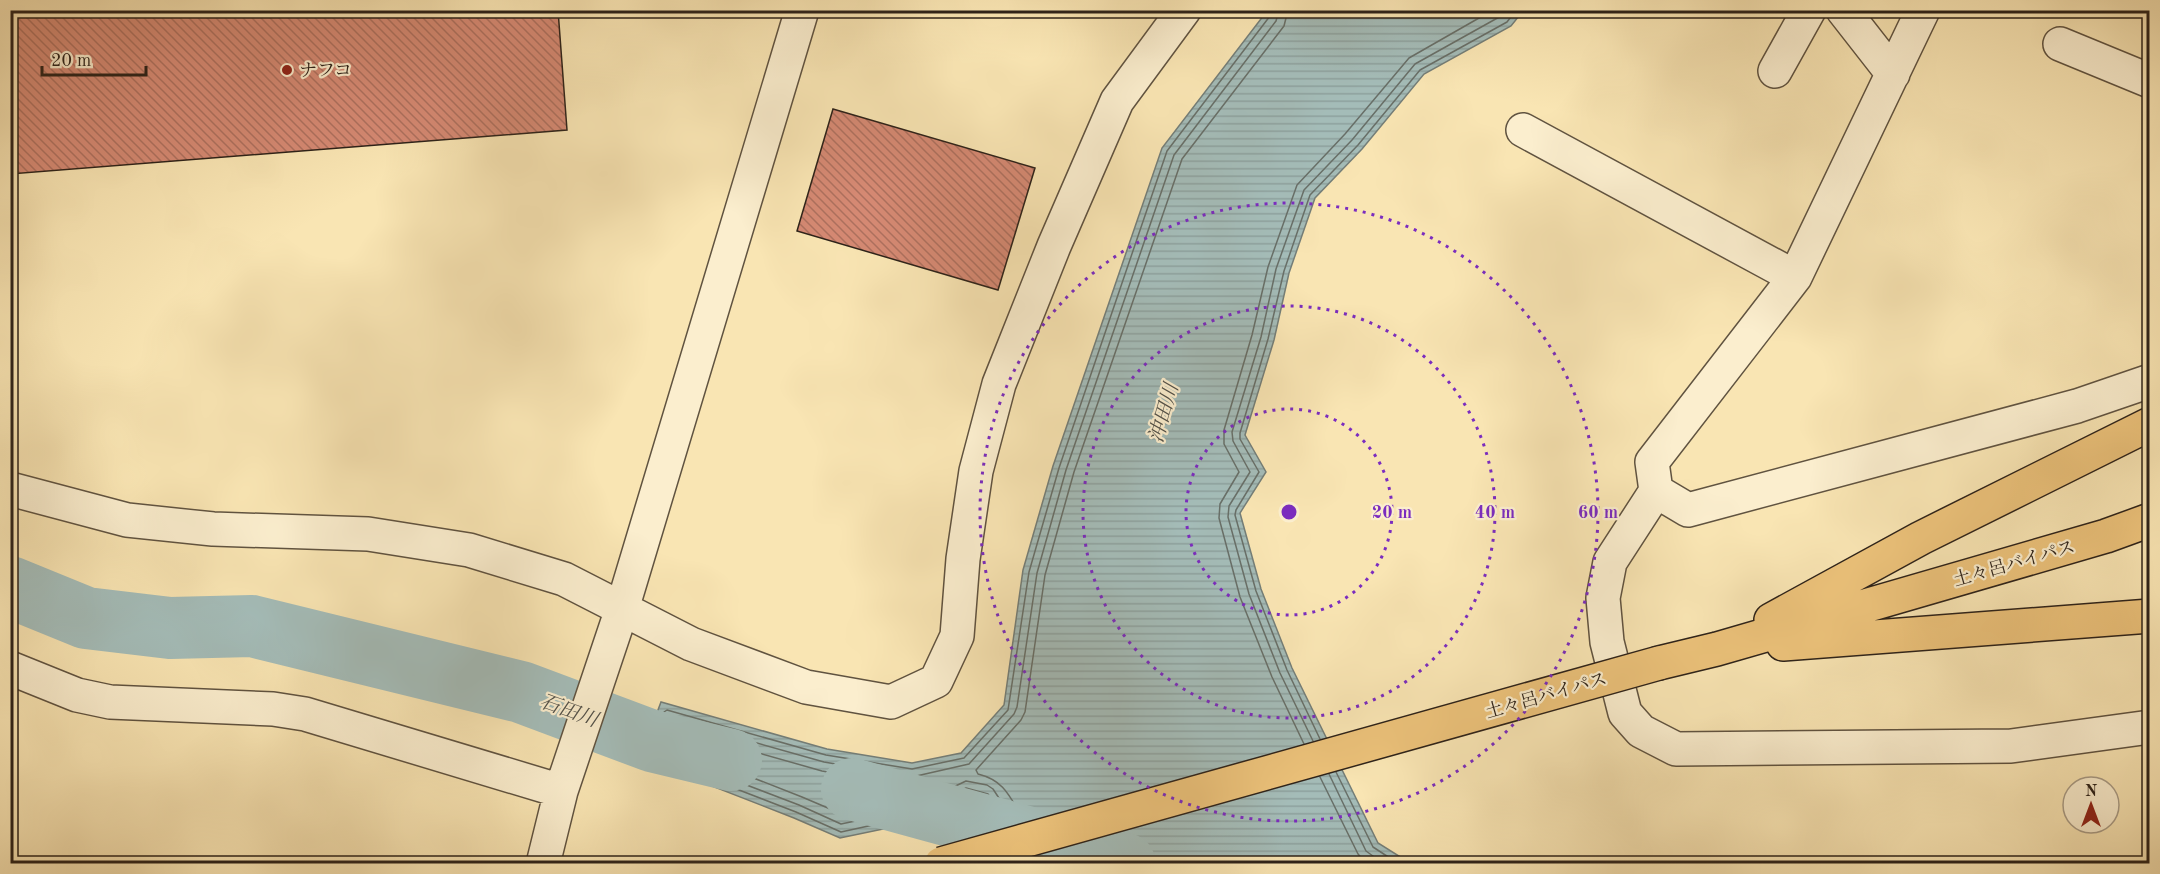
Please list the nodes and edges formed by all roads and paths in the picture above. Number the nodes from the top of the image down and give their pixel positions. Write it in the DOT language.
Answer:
graph roads {
  1 [pos="802,10"];
  2 [pos="1184,10"];
  3 [pos="1809,10"];
  4 [pos="1843,10"];
  5 [pos="1923,10"];
  6 [pos="2060,44"];
  7 [pos="1775,71"];
  8 [pos="1893,74"];
  9 [pos="2150,81"];
  10 [pos="1523,130"];
  11 [pos="1795,278"];
  12 [pos="2150,381"];
  13 [pos="2150,424"];
  14 [pos="10,489"];
  15 [pos="1656,491"];
  16 [pos="2150,520"];
  17 [pos="622,609"];
  18 [pos="2150,616"];
  19 [pos="1717,649"];
  20 [pos="10,668"];
  21 [pos="2150,727"];
  22 [pos="565,779"];
  23 [pos="545,860"];
  24 [pos="941,864"];
  1 -- 17 [label="street"];
  2 -- 17 [label="street"];
  3 -- 7 [label="street"];
  4 -- 8 [label="street"];
  5 -- 8 [label="street"];
  6 -- 9 [label="street"];
  8 -- 11 [label="street"];
  10 -- 11 [label="street"];
  11 -- 15 [label="street"];
  12 -- 15 [label="street"];
  13 -- 19 [label="highway"];
  14 -- 17 [label="street"];
  15 -- 21 [label="street"];
  16 -- 19 [label="highway, 土々呂バイパス"];
  17 -- 22 [label="street"];
  18 -- 19 [label="highway"];
  19 -- 24 [label="highway, 土々呂バイパス, bridge"];
  20 -- 22 [label="street"];
  22 -- 23 [label="street"];
}
